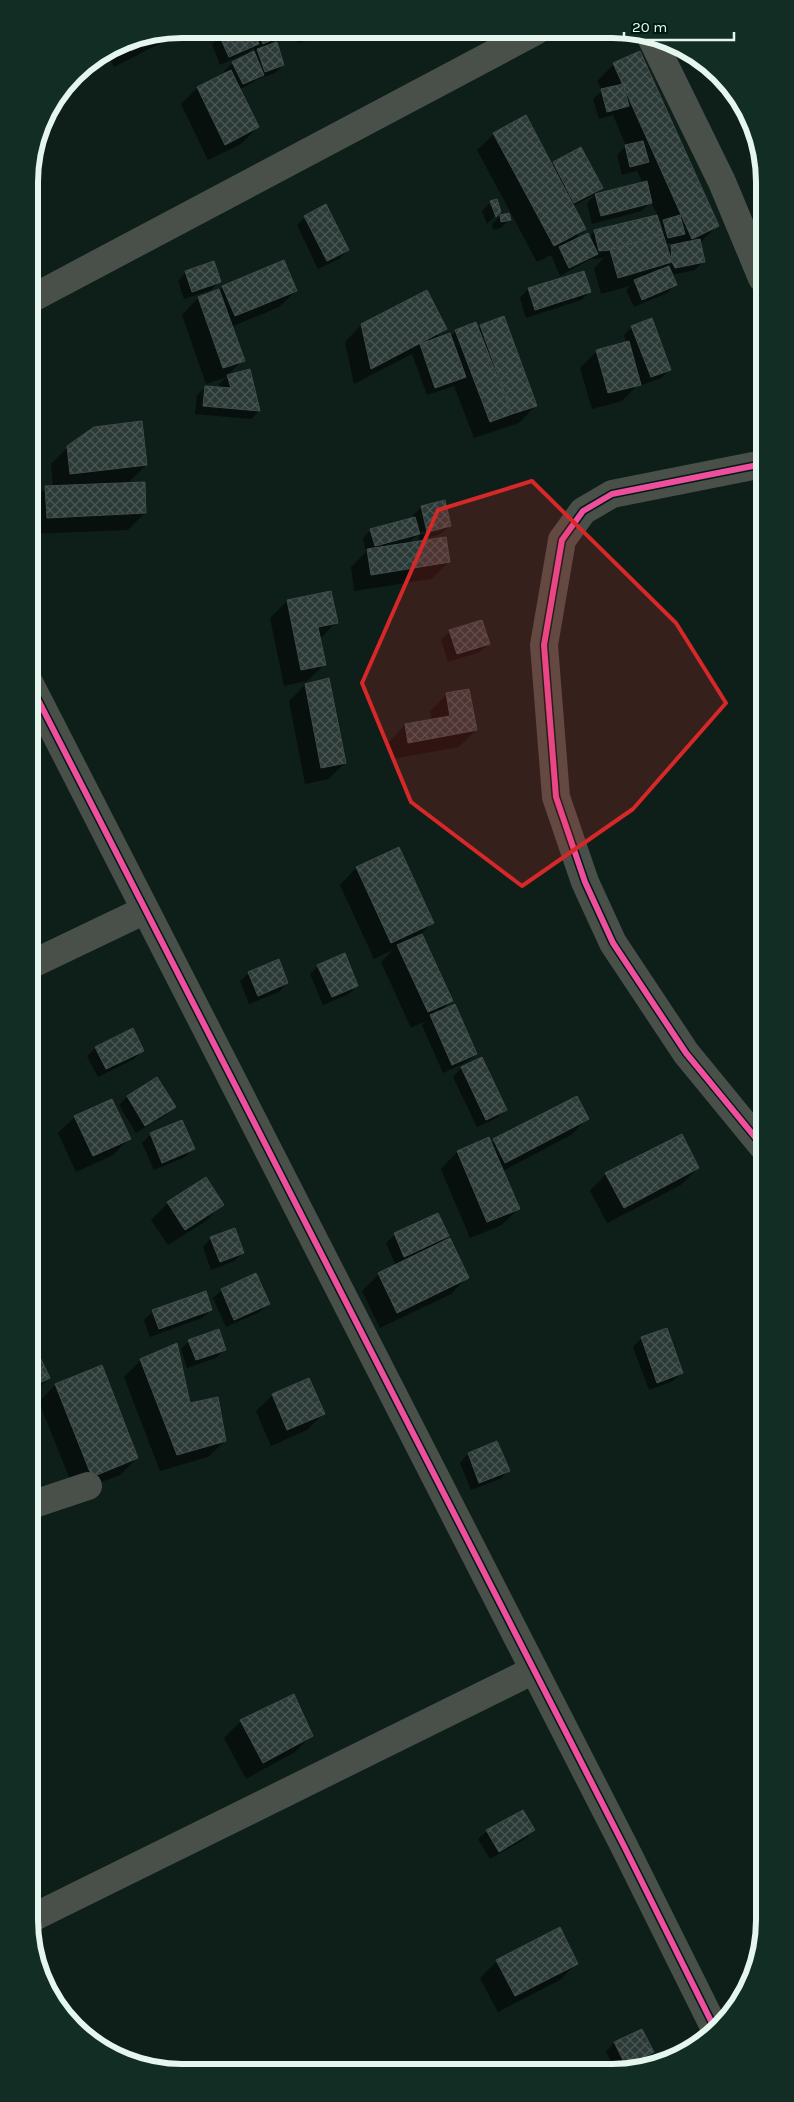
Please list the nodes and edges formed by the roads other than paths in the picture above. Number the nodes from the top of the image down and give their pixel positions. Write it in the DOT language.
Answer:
graph roads {
  1 [pos="523,38"];
  2 [pos="654,44"];
  3 [pos="756,264"];
  4 [pos="38,295"];
  5 [pos="756,465"];
  6 [pos="38,700"];
  7 [pos="145,910"];
  8 [pos="38,961"];
  9 [pos="756,1133"];
  10 [pos="88,1486"];
  11 [pos="38,1503"];
  12 [pos="534,1670"];
  13 [pos="38,1915"];
  14 [pos="713,2024"];
  1 -- 4 [label="street"];
  2 -- 3 [label="street"];
  5 -- 9 [label="street"];
  6 -- 7 [label="street"];
  7 -- 8 [label="street"];
  7 -- 12 [label="street"];
  10 -- 11 [label="street"];
  12 -- 13 [label="street"];
  12 -- 14 [label="street"];
}
